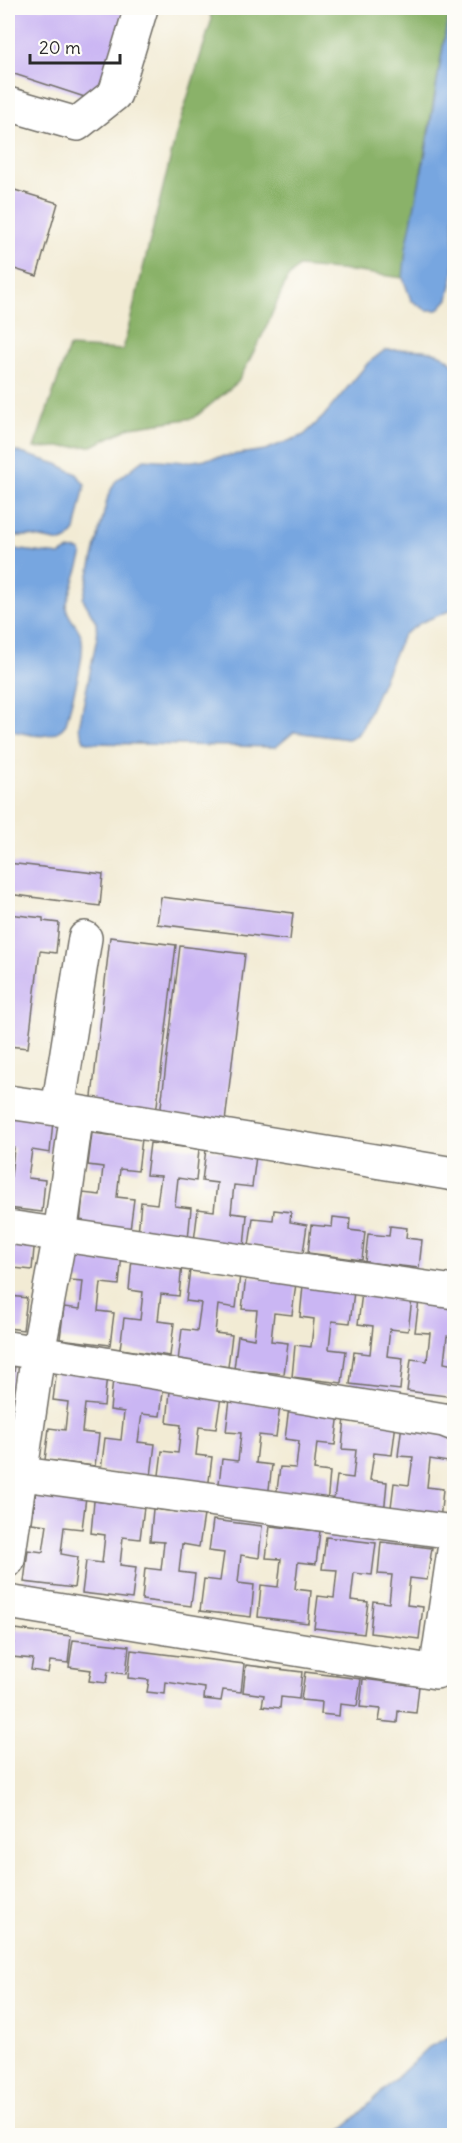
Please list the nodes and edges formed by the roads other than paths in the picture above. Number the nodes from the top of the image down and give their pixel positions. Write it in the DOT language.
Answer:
graph roads {
  1 [pos="141,8"];
  2 [pos="8,104"];
  3 [pos="85,938"];
  4 [pos="8,1102"];
  5 [pos="68,1110"];
  6 [pos="454,1174"];
  7 [pos="8,1227"];
  8 [pos="60,1235"];
  9 [pos="454,1292"];
  10 [pos="23,1351"];
  11 [pos="454,1424"];
  12 [pos="14,1473"];
  13 [pos="454,1532"];
  14 [pos="454,1551"];
  15 [pos="8,1560"];
  16 [pos="8,1602"];
  1 -- 2 [label="street"];
  3 -- 5 [label="street"];
  4 -- 5 [label="street"];
  5 -- 6 [label="street"];
  5 -- 8 [label="street"];
  7 -- 8 [label="street"];
  8 -- 9 [label="street"];
  8 -- 10 [label="street"];
  10 -- 11 [label="street"];
  10 -- 12 [label="street"];
  12 -- 13 [label="street"];
  12 -- 15 [label="street"];
  14 -- 16 [label="street"];
}
